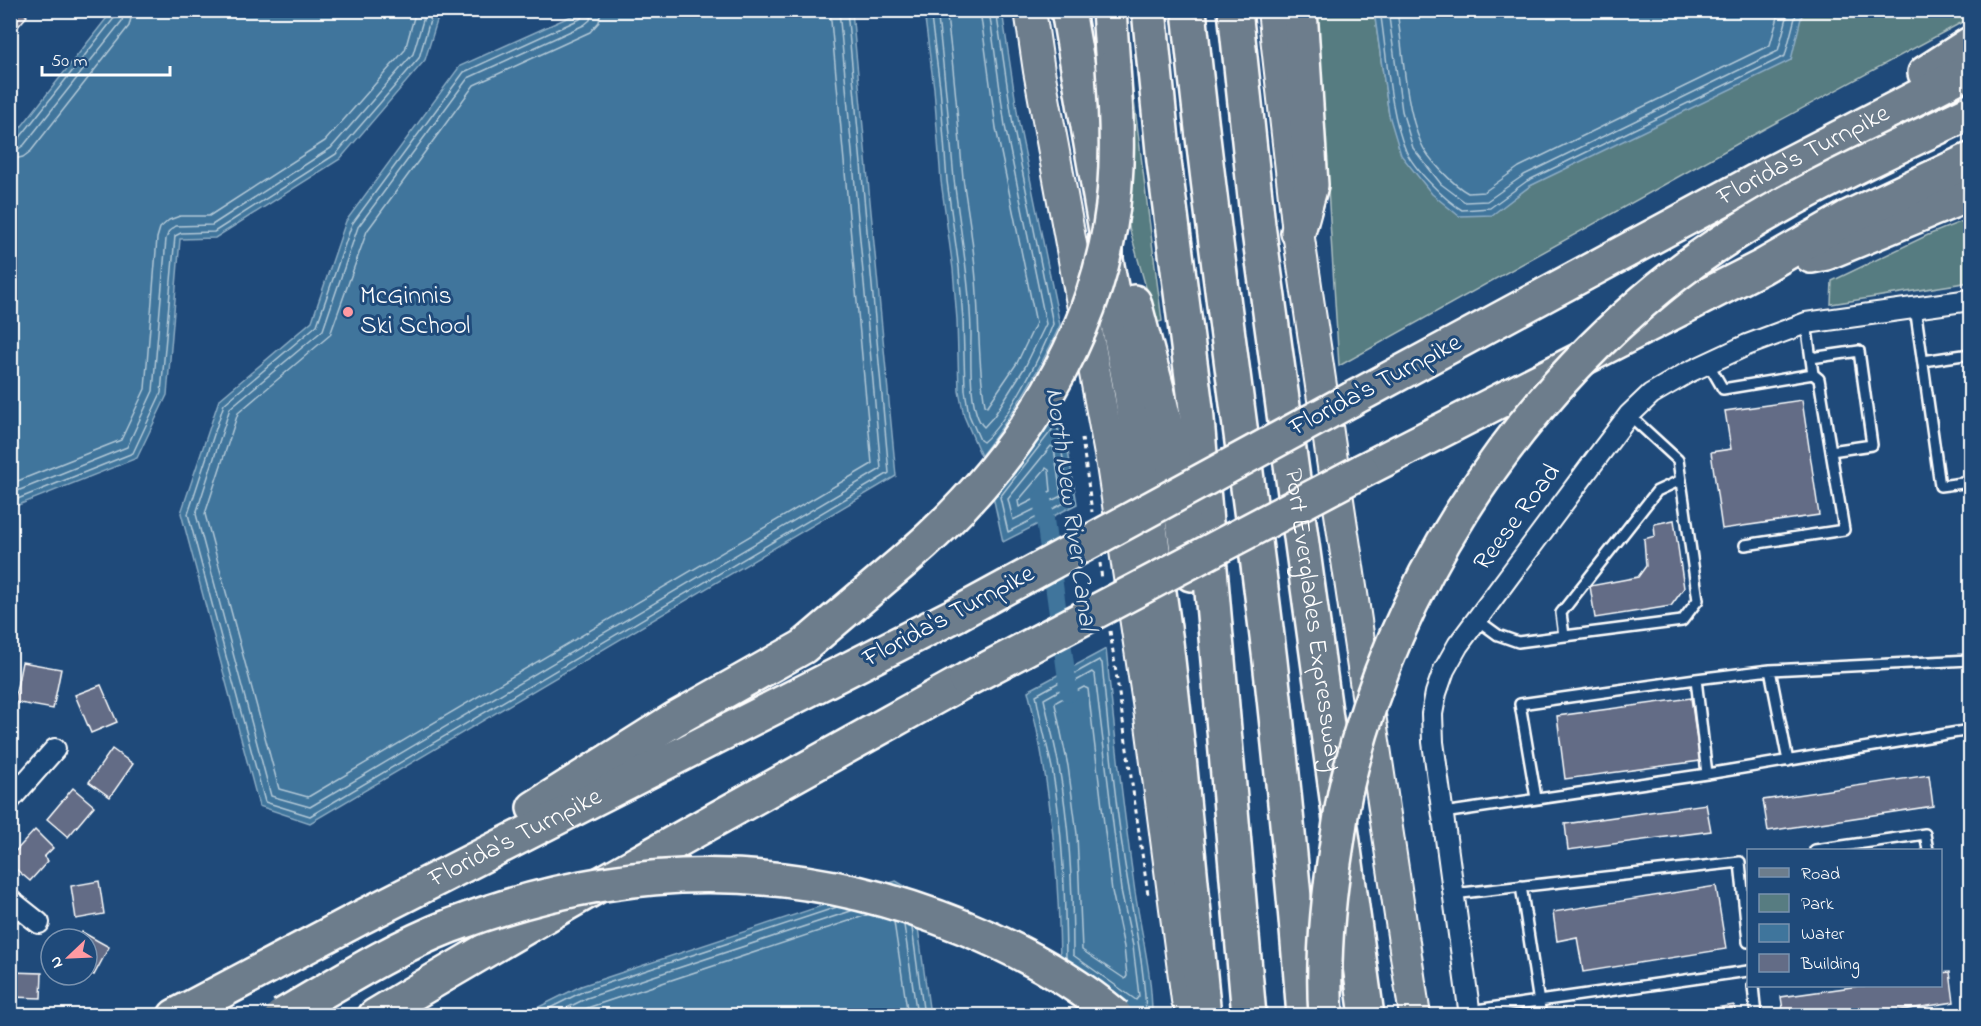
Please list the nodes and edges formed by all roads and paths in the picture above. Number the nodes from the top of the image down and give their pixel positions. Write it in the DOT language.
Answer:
graph roads {
  1 [pos="1030,10"];
  2 [pos="1068,10"];
  3 [pos="1108,10"];
  4 [pos="1149,10"];
  5 [pos="1189,10"];
  6 [pos="1235,10"];
  7 [pos="1273,10"];
  8 [pos="1300,10"];
  9 [pos="1971,44"];
  10 [pos="1971,70"];
  11 [pos="1971,112"];
  12 [pos="1971,160"];
  13 [pos="1765,176"];
  14 [pos="1971,194"];
  15 [pos="1106,231"];
  16 [pos="1298,232"];
  17 [pos="1762,267"];
  18 [pos="1971,300"];
  19 [pos="1915,307"];
  20 [pos="1806,323"];
  21 [pos="1971,354"];
  22 [pos="1811,358"];
  23 [pos="1923,361"];
  24 [pos="1708,363"];
  25 [pos="1813,374"];
  26 [pos="1629,415"];
  27 [pos="1831,451"];
  28 [pos="1681,480"];
  29 [pos="1971,482"];
  30 [pos="1745,545"];
  31 [pos="1476,619"];
  32 [pos="1564,636"];
  33 [pos="1971,660"];
  34 [pos="1770,670"];
  35 [pos="1696,680"];
  36 [pos="1971,730"];
  37 [pos="55,749"];
  38 [pos="1788,761"];
  39 [pos="1707,774"];
  40 [pos="1229,779"];
  41 [pos="1536,798"];
  42 [pos="10,800"];
  43 [pos="1443,813"];
  44 [pos="1822,849"];
  45 [pos="1928,849"];
  46 [pos="1744,861"];
  47 [pos="1521,886"];
  48 [pos="1454,894"];
  49 [pos="10,900"];
  50 [pos="1747,910"];
  51 [pos="360,918"];
  52 [pos="39,923"];
  53 [pos="1747,971"];
  54 [pos="1753,987"];
  55 [pos="1539,1001"];
  56 [pos="1469,1013"];
  57 [pos="175,1016"];
  58 [pos="282,1016"];
  59 [pos="375,1016"];
  60 [pos="1116,1016"];
  61 [pos="1189,1016"];
  62 [pos="1204,1016"];
  63 [pos="1249,1016"];
  64 [pos="1304,1016"];
  65 [pos="1326,1016"];
  66 [pos="1368,1016"];
  67 [pos="1415,1016"];
  68 [pos="1541,1016"];
  69 [pos="1756,1016"];
  1 -- 61 [label="main road"];
  2 -- 15 [label="highway"];
  3 -- 51 [label="highway, bridge"];
  4 -- 40 [label="highway"];
  5 -- 64 [label="highway"];
  6 -- 66 [label="highway, Port Everglades Expressway"];
  7 -- 16 [label="main road"];
  8 -- 16 [label="highway"];
  9 -- 13 [label="highway"];
  10 -- 13 [label="highway, Florida's Turnpike"];
  11 -- 65 [label="highway, bridge"];
  12 -- 17 [label="highway"];
  13 -- 51 [label="highway, Florida's Turnpike, bridge"];
  14 -- 17 [label="highway"];
  15 -- 40 [label="highway"];
  15 -- 62 [label="highway"];
  16 -- 67 [label="main road"];
  17 -- 59 [label="highway, bridge"];
  18 -- 19 [label="street, Reese Road"];
  19 -- 20 [label="street, Reese Road"];
  19 -- 23 [label="lane"];
  20 -- 22 [label="lane"];
  20 -- 24 [label="street, Reese Road"];
  21 -- 23 [label="lane"];
  22 -- 25 [label="lane"];
  22 -- 27 [label="lane"];
  23 -- 29 [label="lane"];
  24 -- 25 [label="lane"];
  24 -- 26 [label="street, Reese Road"];
  25 -- 27 [label="lane"];
  26 -- 28 [label="lane"];
  26 -- 31 [label="street, Reese Road"];
  27 -- 30 [label="lane"];
  28 -- 32 [label="lane"];
  28 -- 32 [label="lane"];
  31 -- 32 [label="lane"];
  31 -- 43 [label="street, Reese Road"];
  33 -- 34 [label="lane"];
  34 -- 35 [label="lane"];
  34 -- 38 [label="lane"];
  35 -- 39 [label="lane"];
  35 -- 41 [label="lane"];
  36 -- 38 [label="lane"];
  37 -- 42 [label="street"];
  38 -- 39 [label="lane"];
  39 -- 41 [label="lane"];
  40 -- 63 [label="highway"];
  41 -- 43 [label="lane"];
  43 -- 48 [label="street, Reese Road"];
  44 -- 45 [label="lane"];
  46 -- 47 [label="lane"];
  46 -- 50 [label="lane"];
  47 -- 48 [label="lane"];
  47 -- 55 [label="lane"];
  48 -- 56 [label="street, Reese Road"];
  49 -- 52 [label="street"];
  51 -- 57 [label="highway, Florida's Turnpike"];
  53 -- 55 [label="lane"];
  54 -- 69 [label="lane"];
  55 -- 56 [label="lane"];
  55 -- 68 [label="lane"];
  58 -- 60 [label="highway, bridge"];
}
